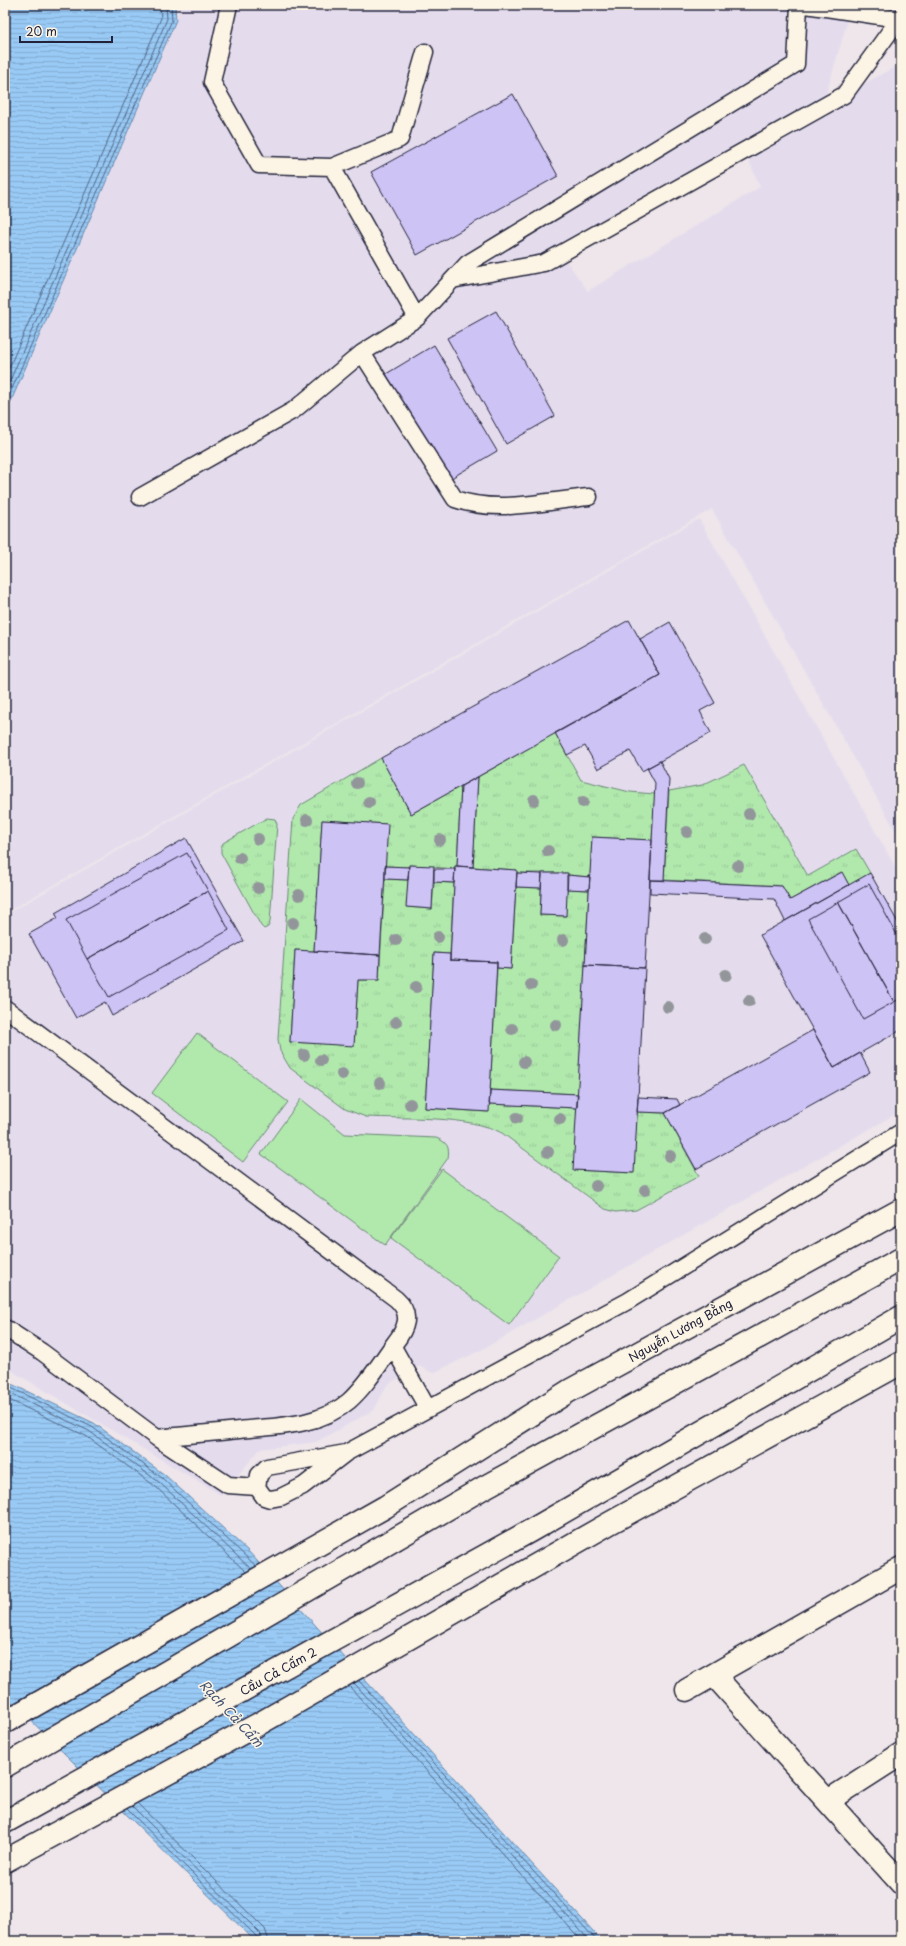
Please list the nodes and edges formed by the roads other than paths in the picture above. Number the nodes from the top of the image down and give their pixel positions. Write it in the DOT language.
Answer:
graph roads {
  1 [pos="229,5"];
  2 [pos="799,5"];
  3 [pos="806,5"];
  4 [pos="900,18"];
  5 [pos="425,52"];
  6 [pos="332,168"];
  7 [pos="452,280"];
  8 [pos="417,318"];
  9 [pos="362,353"];
  10 [pos="140,497"];
  11 [pos="589,497"];
  12 [pos="5,1008"];
  13 [pos="901,1132"];
  14 [pos="901,1210"];
  15 [pos="901,1259"];
  16 [pos="901,1318"];
  17 [pos="5,1328"];
  18 [pos="393,1347"];
  19 [pos="901,1363"];
  20 [pos="428,1409"];
  21 [pos="157,1438"];
  22 [pos="346,1453"];
  23 [pos="257,1487"];
  24 [pos="901,1568"];
  25 [pos="714,1675"];
  26 [pos="687,1690"];
  27 [pos="5,1722"];
  28 [pos="901,1754"];
  29 [pos="5,1766"];
  30 [pos="828,1801"];
  31 [pos="5,1822"];
  32 [pos="5,1861"];
  33 [pos="901,1883"];
  1 -- 6 [label="lane"];
  2 -- 7 [label="lane"];
  3 -- 4 [label="lane"];
  4 -- 7 [label="lane"];
  5 -- 6 [label="lane"];
  6 -- 8 [label="lane"];
  7 -- 8 [label="lane"];
  8 -- 9 [label="lane"];
  9 -- 10 [label="lane"];
  9 -- 11 [label="lane"];
  12 -- 18 [label="lane"];
  13 -- 20 [label="lane"];
  14 -- 27 [label="main road, Nguyễn Lương Bằng"];
  15 -- 29 [label="main road"];
  16 -- 31 [label="main road, Cầu Cả Cấm 2"];
  17 -- 21 [label="lane"];
  18 -- 20 [label="lane"];
  18 -- 21 [label="lane"];
  19 -- 32 [label="main road"];
  20 -- 22 [label="lane"];
  21 -- 23 [label="lane"];
  22 -- 23 [label="lane"];
  22 -- 23 [label="lane"];
  24 -- 25 [label="main road"];
  25 -- 26 [label="main road"];
  25 -- 30 [label="main road"];
  28 -- 30 [label="main road"];
  30 -- 33 [label="main road"];
}
